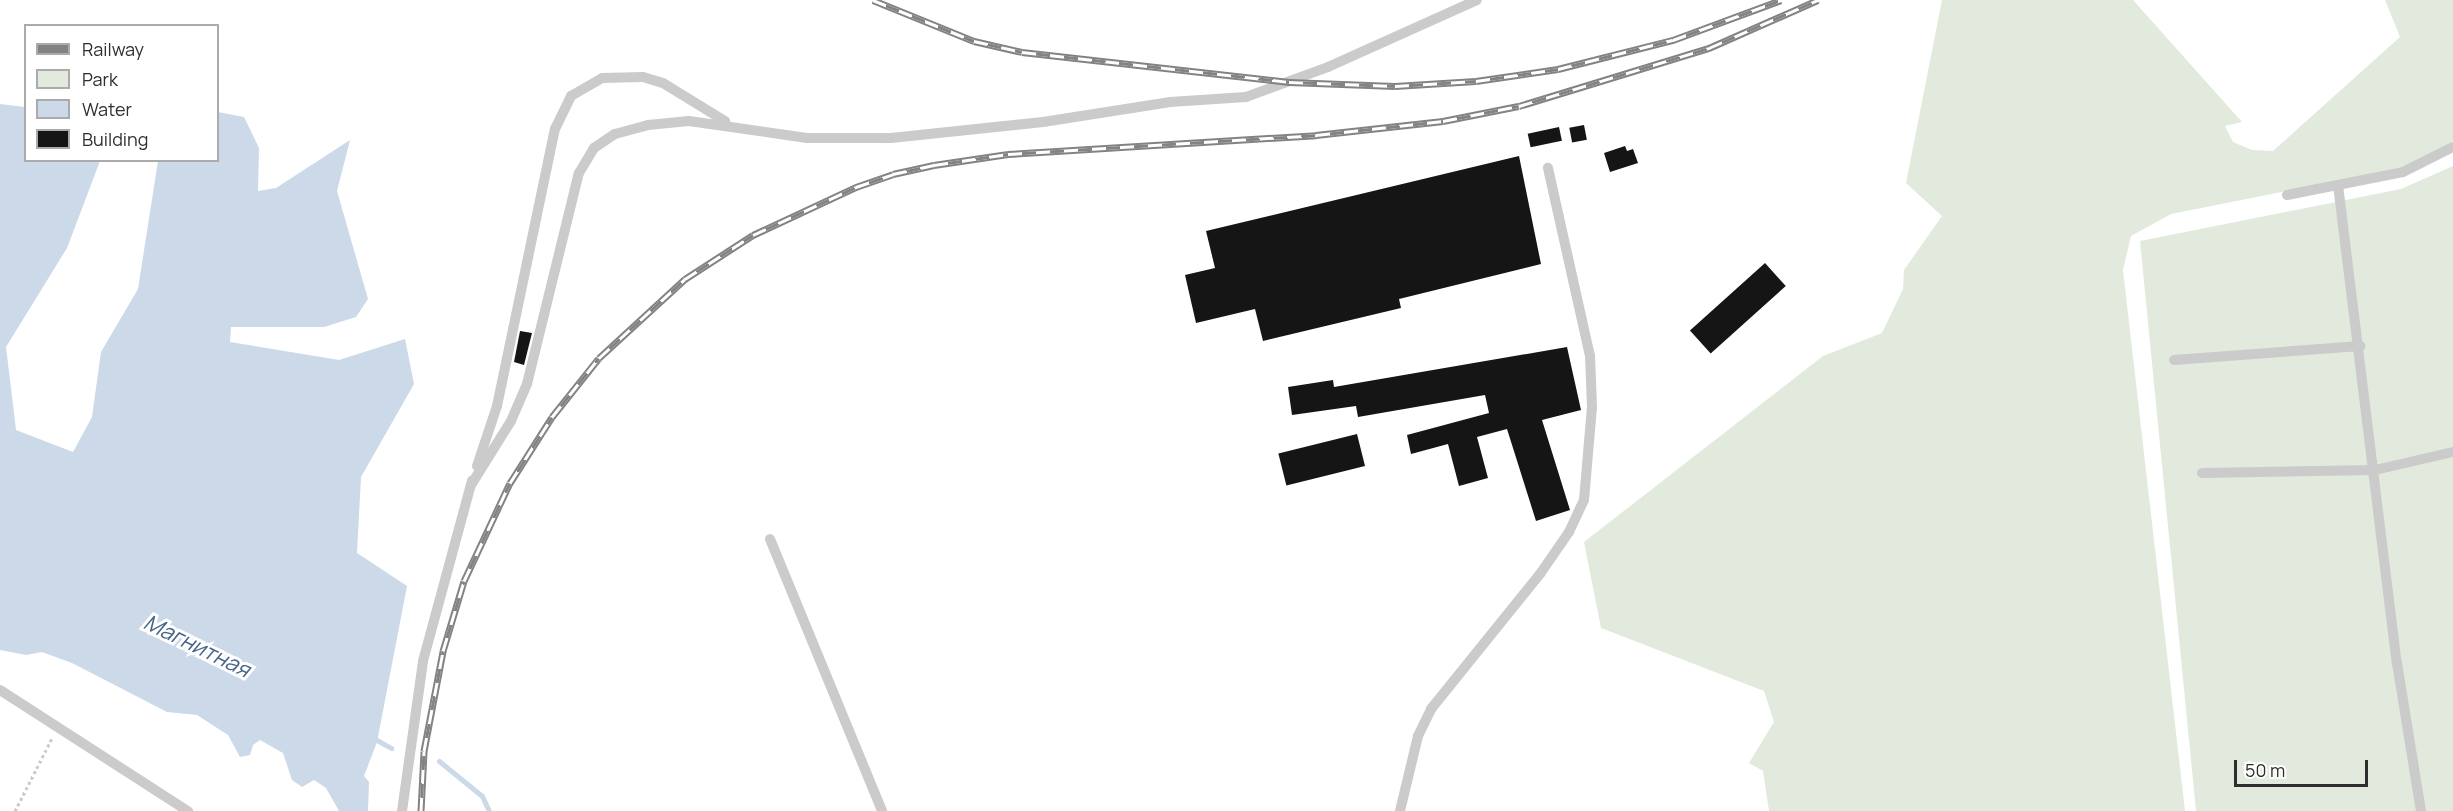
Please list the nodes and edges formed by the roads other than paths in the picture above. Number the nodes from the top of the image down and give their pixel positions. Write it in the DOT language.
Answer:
graph roads {
  1 [pos="1477,0"];
  2 [pos="742,128"];
  3 [pos="2453,147"];
  4 [pos="1548,168"];
  5 [pos="2338,185"];
  6 [pos="2287,195"];
  7 [pos="2360,346"];
  8 [pos="2174,360"];
  9 [pos="2453,452"];
  10 [pos="2375,470"];
  11 [pos="2202,473"];
  12 [pos="471,485"];
  13 [pos="770,539"];
  14 [pos="0,690"];
  15 [pos="188,811"];
  16 [pos="402,811"];
  17 [pos="882,811"];
  18 [pos="1400,811"];
  19 [pos="2421,811"];
  1 -- 2 [label="lane"];
  2 -- 12 [label="lane"];
  2 -- 12 [label="lane"];
  3 -- 5 [label="lane"];
  4 -- 18 [label="lane"];
  5 -- 6 [label="lane"];
  5 -- 7 [label="lane"];
  7 -- 8 [label="lane"];
  7 -- 10 [label="lane"];
  9 -- 10 [label="lane"];
  10 -- 11 [label="lane"];
  10 -- 19 [label="lane"];
  12 -- 16 [label="lane"];
  13 -- 17 [label="lane"];
  14 -- 15 [label="lane"];
}
